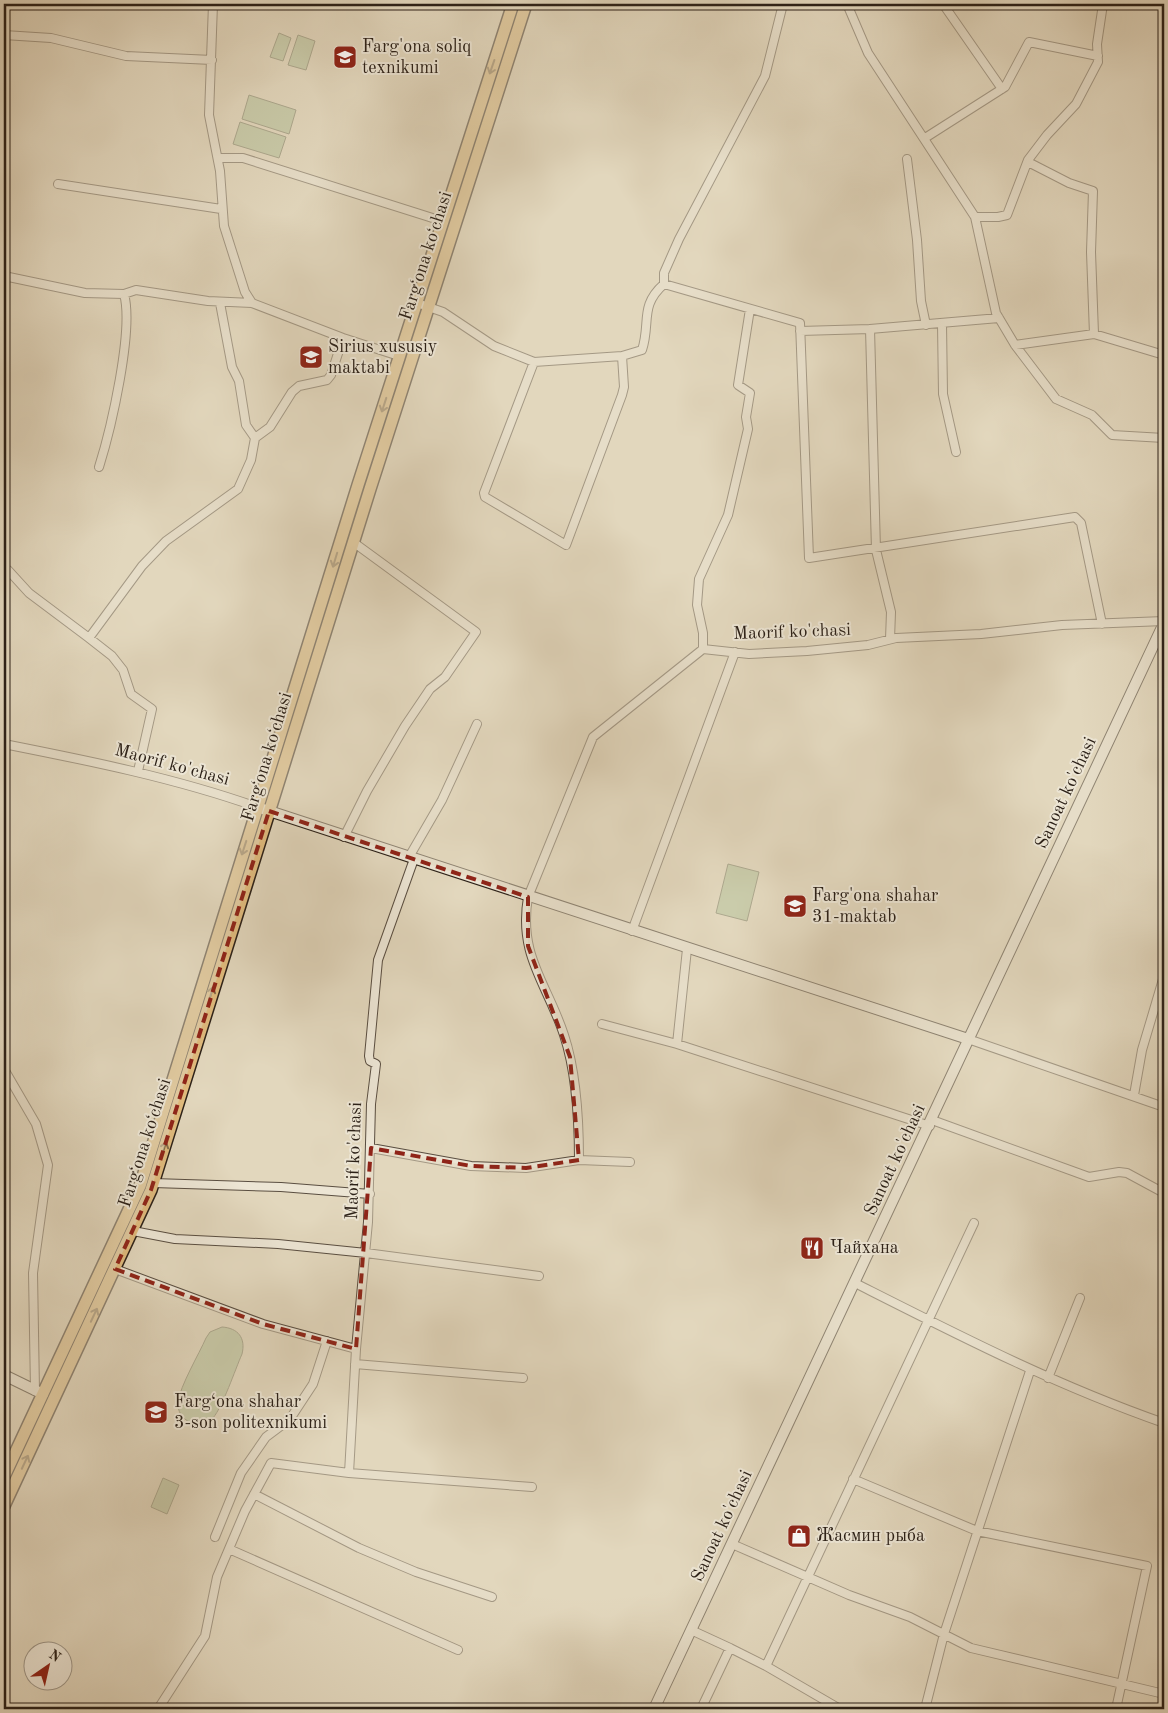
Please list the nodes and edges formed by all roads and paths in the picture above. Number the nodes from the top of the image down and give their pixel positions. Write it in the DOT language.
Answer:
graph roads {
  1 [pos="213,4"];
  2 [pos="513,4"];
  3 [pos="526,4"];
  4 [pos="783,4"];
  5 [pos="846,4"];
  6 [pos="943,4"];
  7 [pos="1103,4"];
  8 [pos="4,35"];
  9 [pos="501,42"];
  10 [pos="512,46"];
  11 [pos="1098,56"];
  12 [pos="212,60"];
  13 [pos="1002,89"];
  14 [pos="925,138"];
  15 [pos="218,158"];
  16 [pos="907,159"];
  17 [pos="1028,162"];
  18 [pos="58,184"];
  19 [pos="221,209"];
  20 [pos="974,217"];
  21 [pos="442,221"];
  22 [pos="4,276"];
  23 [pos="664,284"];
  24 [pos="124,294"];
  25 [pos="220,303"];
  26 [pos="252,303"];
  27 [pos="422,305"];
  28 [pos="750,309"];
  29 [pos="999,318"];
  30 [pos="942,324"];
  31 [pos="926,325"];
  32 [pos="870,329"];
  33 [pos="800,331"];
  34 [pos="1094,334"];
  35 [pos="343,338"];
  36 [pos="1015,345"];
  37 [pos="1164,355"];
  38 [pos="400,356"];
  39 [pos="622,356"];
  40 [pos="534,362"];
  41 [pos="255,438"];
  42 [pos="1164,438"];
  43 [pos="956,452"];
  44 [pos="99,467"];
  45 [pos="353,542"];
  46 [pos="876,550"];
  47 [pos="4,568"];
  48 [pos="1164,622"];
  49 [pos="1102,624"];
  50 [pos="89,638"];
  51 [pos="890,639"];
  52 [pos="703,649"];
  53 [pos="736,652"];
  54 [pos="477,724"];
  55 [pos="4,744"];
  56 [pos="138,771"];
  57 [pos="257,807"];
  58 [pos="269,811"];
  59 [pos="344,836"];
  60 [pos="411,858"];
  61 [pos="528,897"];
  62 [pos="632,931"];
  63 [pos="687,949"];
  64 [pos="1164,976"];
  65 [pos="602,1024"];
  66 [pos="968,1039"];
  67 [pos="677,1044"];
  68 [pos="4,1069"];
  69 [pos="1134,1095"];
  70 [pos="1164,1107"];
  71 [pos="931,1123"];
  72 [pos="371,1148"];
  73 [pos="579,1160"];
  74 [pos="630,1162"];
  75 [pos="153,1183"];
  76 [pos="1164,1193"];
  77 [pos="370,1194"];
  78 [pos="974,1223"];
  79 [pos="133,1231"];
  80 [pos="366,1253"];
  81 [pos="116,1269"];
  82 [pos="539,1276"];
  83 [pos="855,1282"];
  84 [pos="1080,1298"];
  85 [pos="930,1320"];
  86 [pos="327,1341"];
  87 [pos="356,1349"];
  88 [pos="355,1364"];
  89 [pos="1030,1371"];
  90 [pos="4,1375"];
  91 [pos="523,1378"];
  92 [pos="1048,1378"];
  93 [pos="39,1393"];
  94 [pos="1164,1423"];
  95 [pos="349,1474"];
  96 [pos="4,1477"];
  97 [pos="853,1479"];
  98 [pos="532,1487"];
  99 [pos="254,1494"];
  100 [pos="4,1506"];
  101 [pos="977,1532"];
  102 [pos="214,1538"];
  103 [pos="732,1544"];
  104 [pos="229,1549"];
  105 [pos="809,1578"];
  106 [pos="492,1597"];
  107 [pos="691,1630"];
  108 [pos="944,1634"];
  109 [pos="730,1648"];
  110 [pos="458,1650"];
  111 [pos="766,1666"];
  112 [pos="1120,1684"];
  113 [pos="1164,1694"];
  114 [pos="656,1708"];
  115 [pos="158,1709"];
  116 [pos="701,1709"];
  117 [pos="840,1709"];
  118 [pos="926,1709"];
  119 [pos="1116,1709"];
  1 -- 12 [label="street"];
  2 -- 9 [label="main road, Fargʻona koʻchasi"];
  3 -- 10 [label="main road, Fargʻona koʻchasi"];
  4 -- 23 [label="street"];
  5 -- 14 [label="street"];
  6 -- 13 [label="street"];
  7 -- 11 [label="street"];
  8 -- 12 [label="street"];
  9 -- 10 [label="main road"];
  9 -- 21 [label="main road, Fargʻona koʻchasi, one-way"];
  10 -- 27 [label="main road, Fargʻona koʻchasi"];
  11 -- 13 [label="street"];
  11 -- 17 [label="street"];
  12 -- 15 [label="street"];
  13 -- 14 [label="street"];
  14 -- 20 [label="street"];
  15 -- 19 [label="street"];
  15 -- 21 [label="street"];
  16 -- 31 [label="street"];
  17 -- 20 [label="street"];
  17 -- 34 [label="street"];
  18 -- 19 [label="street"];
  19 -- 26 [label="street"];
  20 -- 29 [label="street"];
  21 -- 27 [label="main road, Fargʻona koʻchasi"];
  22 -- 24 [label="street"];
  23 -- 28 [label="street"];
  23 -- 39 [label="street"];
  24 -- 25 [label="street"];
  24 -- 44 [label="street"];
  25 -- 26 [label="street"];
  25 -- 41 [label="street"];
  26 -- 35 [label="street"];
  27 -- 38 [label="main road, Fargʻona koʻchasi"];
  27 -- 40 [label="street"];
  27 -- 45 [label="main road, Fargʻona koʻchasi"];
  28 -- 33 [label="street"];
  28 -- 52 [label="street"];
  29 -- 30 [label="street"];
  29 -- 36 [label="street"];
  30 -- 31 [label="street"];
  30 -- 43 [label="street"];
  31 -- 32 [label="street"];
  32 -- 33 [label="street"];
  32 -- 46 [label="street"];
  33 -- 46 [label="street"];
  34 -- 36 [label="street"];
  34 -- 37 [label="street"];
  35 -- 38 [label="street"];
  35 -- 41 [label="street"];
  36 -- 42 [label="street"];
  38 -- 57 [label="main road, Fargʻona koʻchasi, one-way"];
  39 -- 40 [label="street"];
  39 -- 40 [label="street"];
  41 -- 50 [label="street"];
  45 -- 58 [label="main road, Fargʻona koʻchasi"];
  45 -- 59 [label="street"];
  46 -- 49 [label="street"];
  46 -- 51 [label="street"];
  47 -- 50 [label="street"];
  48 -- 49 [label="street, Maorif ko'chasi"];
  48 -- 66 [label="main road, Sanoat ko'chasi"];
  49 -- 51 [label="street, Maorif ko'chasi"];
  50 -- 56 [label="street"];
  51 -- 53 [label="street, Maorif ko'chasi"];
  52 -- 53 [label="street, Maorif ko'chasi"];
  52 -- 61 [label="street"];
  53 -- 62 [label="street"];
  54 -- 60 [label="street"];
  55 -- 56 [label="street, Maorif ko'chasi"];
  56 -- 57 [label="street, Maorif ko'chasi"];
  57 -- 58 [label="main road, Maorif ko'chasi"];
  57 -- 93 [label="main road, Fargʻona koʻchasi, one-way"];
  58 -- 59 [label="main road, Maorif ko'chasi"];
  75 -- 58 [label="main road, Fargʻona koʻchasi, one-way"];
  59 -- 60 [label="main road, Maorif ko'chasi"];
  60 -- 61 [label="main road, Maorif ko'chasi"];
  60 -- 72 [label="street, Maorif ko'chasi"];
  61 -- 62 [label="main road, Maorif ko'chasi"];
  61 -- 73 [label="street"];
  62 -- 63 [label="main road, Maorif ko'chasi"];
  63 -- 66 [label="main road, Maorif ko'chasi"];
  63 -- 67 [label="street"];
  64 -- 69 [label="street"];
  65 -- 67 [label="street"];
  66 -- 69 [label="street"];
  66 -- 71 [label="main road, Sanoat ko'chasi"];
  67 -- 71 [label="street"];
  68 -- 93 [label="street"];
  69 -- 70 [label="street"];
  71 -- 76 [label="street"];
  71 -- 83 [label="main road, Sanoat ko'chasi"];
  72 -- 73 [label="street"];
  72 -- 77 [label="street, Maorif ko'chasi"];
  73 -- 74 [label="street"];
  75 -- 77 [label="street"];
  75 -- 79 [label="main road, Fargʻona koʻchasi"];
  77 -- 80 [label="street, Maorif ko'chasi"];
  78 -- 85 [label="street"];
  79 -- 80 [label="street"];
  79 -- 81 [label="main road, Fargʻona koʻchasi"];
  80 -- 82 [label="street"];
  80 -- 87 [label="street, Maorif ko'chasi"];
  81 -- 86 [label="street"];
  100 -- 81 [label="main road, Fargʻona koʻchasi, one-way"];
  83 -- 85 [label="street"];
  83 -- 103 [label="main road, Sanoat ko'chasi"];
  84 -- 92 [label="street"];
  85 -- 89 [label="street"];
  85 -- 97 [label="street"];
  86 -- 87 [label="street"];
  86 -- 102 [label="street"];
  87 -- 88 [label="street, Maorif ko'chasi"];
  88 -- 91 [label="street"];
  88 -- 95 [label="street, Maorif ko'chasi"];
  89 -- 92 [label="street"];
  89 -- 101 [label="street"];
  90 -- 93 [label="main road"];
  92 -- 94 [label="street"];
  93 -- 96 [label="main road, Fargʻona koʻchasi"];
  95 -- 98 [label="street"];
  95 -- 99 [label="street"];
  97 -- 101 [label="street"];
  97 -- 105 [label="street"];
  99 -- 104 [label="street"];
  99 -- 106 [label="street"];
  101 -- 108 [label="street"];
  101 -- 112 [label="street"];
  103 -- 105 [label="street"];
  103 -- 107 [label="main road, Sanoat ko'chasi"];
  104 -- 110 [label="street"];
  104 -- 115 [label="street"];
  105 -- 108 [label="street"];
  105 -- 111 [label="street"];
  107 -- 109 [label="street"];
  107 -- 114 [label="main road, Sanoat ko'chasi"];
  108 -- 112 [label="street"];
  108 -- 118 [label="street"];
  109 -- 111 [label="street"];
  109 -- 116 [label="street"];
  111 -- 117 [label="street"];
  112 -- 113 [label="street"];
  112 -- 119 [label="street"];
}
